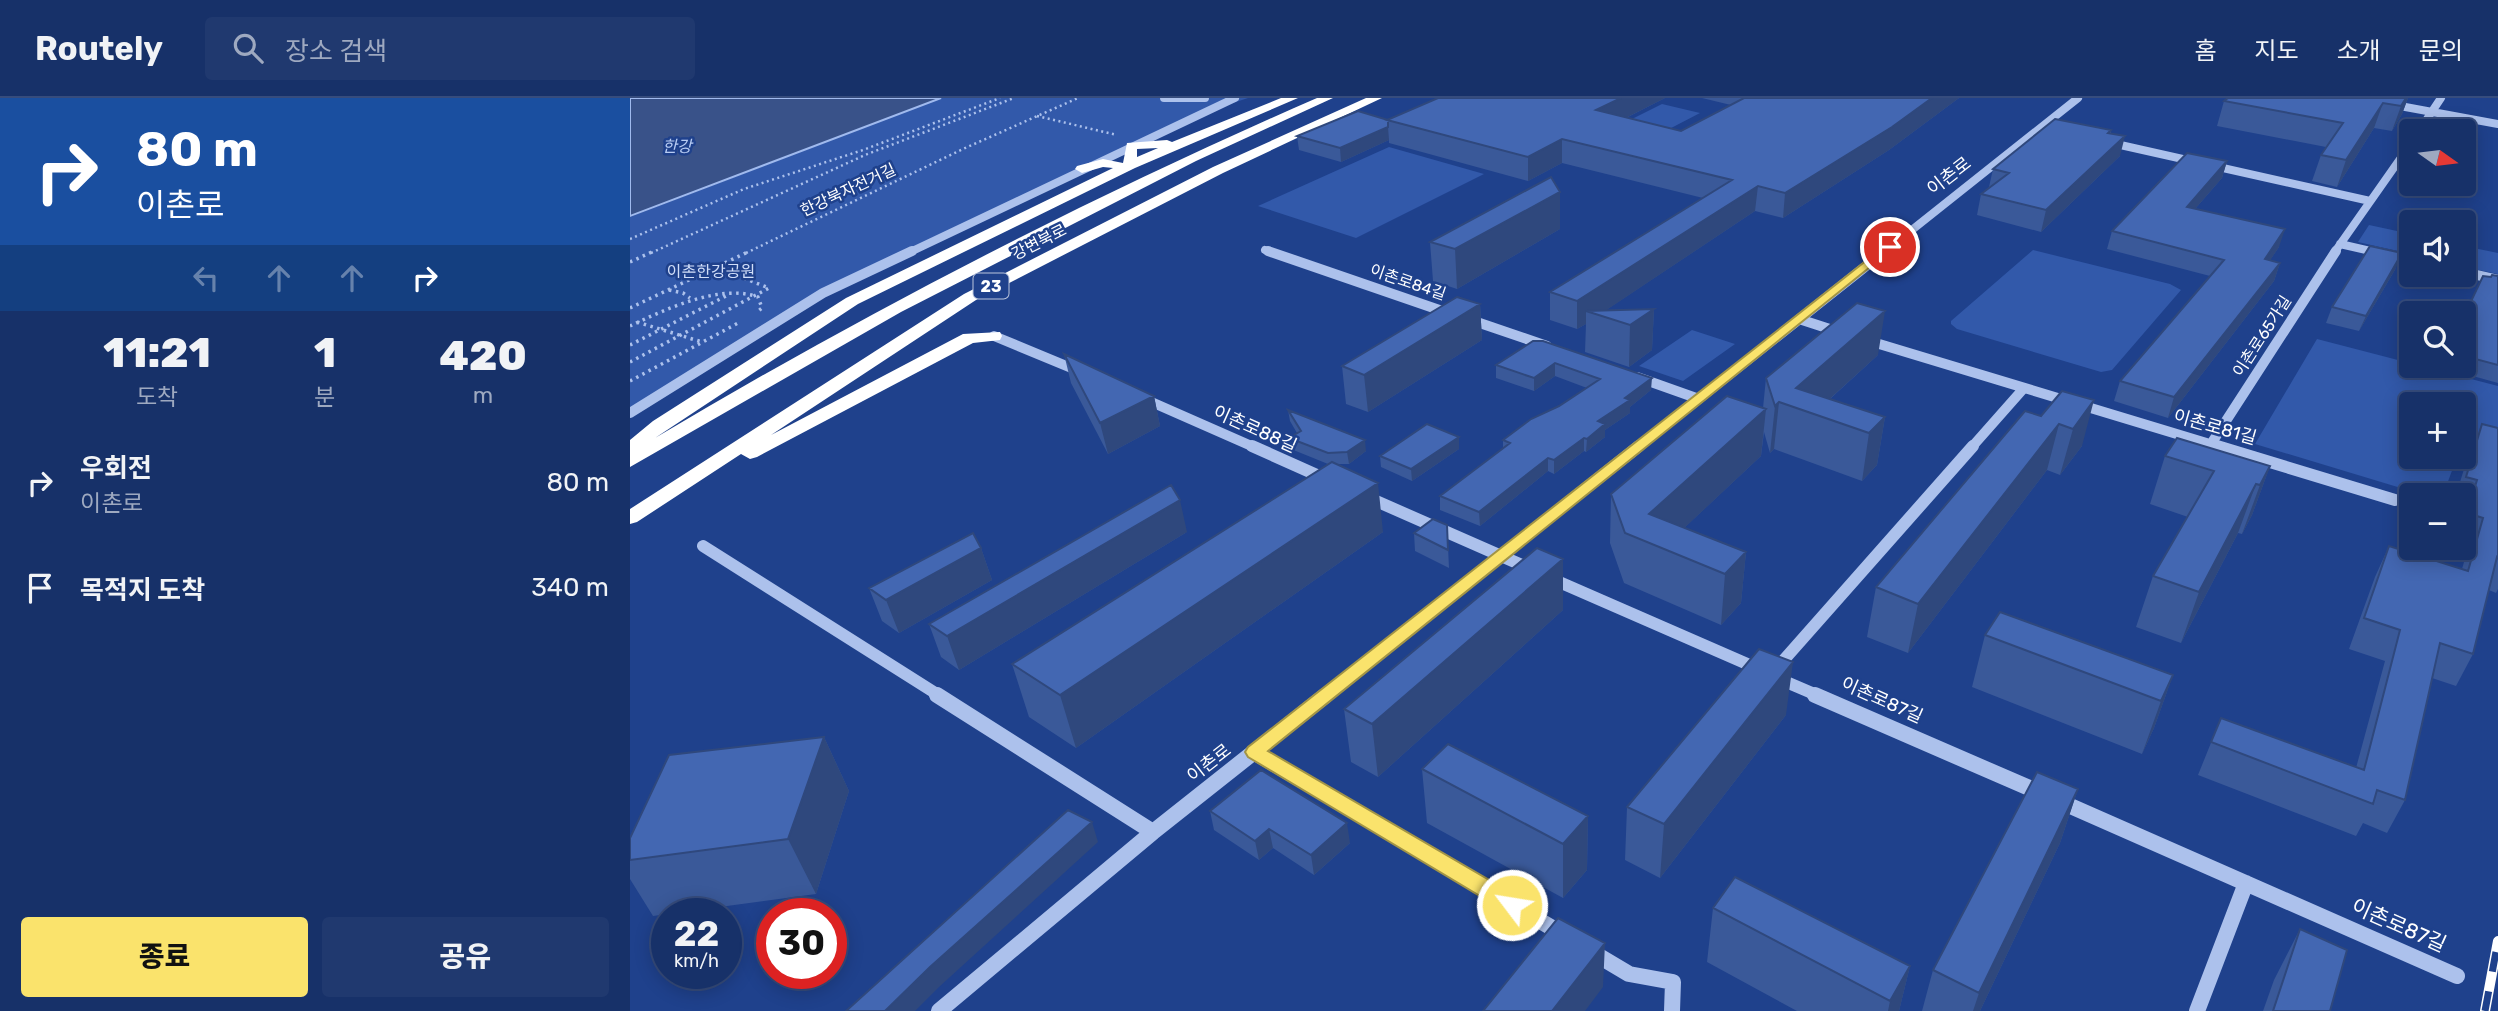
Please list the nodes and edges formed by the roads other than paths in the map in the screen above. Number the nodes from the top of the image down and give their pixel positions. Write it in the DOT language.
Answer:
graph roads {
  1 [pos="1164,98"];
  2 [pos="1205,98"];
  3 [pos="1235,98"];
  4 [pos="1292,98"];
  5 [pos="1327,98"];
  6 [pos="1376,98"];
  7 [pos="2078,98"];
  8 [pos="2441,98"];
  9 [pos="2380,102"];
  10 [pos="2433,111"];
  11 [pos="2427,119"];
  12 [pos="2498,124"];
  13 [pos="1167,129"];
  14 [pos="1194,137"];
  15 [pos="2094,139"];
  16 [pos="1179,143"];
  17 [pos="1136,144"];
  18 [pos="2399,160"];
  19 [pos="1126,167"];
  20 [pos="1082,169"];
  21 [pos="2370,201"];
  22 [pos="2340,244"];
  23 [pos="1265,250"];
  24 [pos="2399,257"];
  25 [pos="2476,275"];
  26 [pos="2498,280"];
  27 [pos="1799,319"];
  28 [pos="994,337"];
  29 [pos="1556,349"];
  30 [pos="1621,372"];
  31 [pos="1086,374"];
  32 [pos="2024,388"];
  33 [pos="1124,391"];
  34 [pos="1699,399"];
  35 [pos="630,413"];
  36 [pos="2211,444"];
  37 [pos="630,450"];
  38 [pos="630,461"];
  39 [pos="1340,486"];
  40 [pos="1353,491"];
  41 [pos="2395,500"];
  42 [pos="632,517"];
  43 [pos="703,547"];
  44 [pos="1501,556"];
  45 [pos="1770,674"];
  46 [pos="1254,752"];
  47 [pos="1153,832"];
  48 [pos="2246,883"];
  49 [pos="2457,976"];
  50 [pos="939,1011"];
  51 [pos="1672,1011"];
  52 [pos="2197,1011"];
  1 -- 2 [label="street"];
  3 -- 13 [label="street"];
  4 -- 14 [label="highway"];
  5 -- 38 [label="highway, 강변북로 / 23"];
  6 -- 42 [label="highway, 강변북로 / 23"];
  7 -- 27 [label="street, 이촌로"];
  8 -- 10 [label="street"];
  9 -- 10 [label="street"];
  10 -- 11 [label="street"];
  10 -- 12 [label="street"];
  13 -- 14 [label="highway"];
  13 -- 17 [label="street"];
  14 -- 16 [label="highway"];
  15 -- 21 [label="street"];
  16 -- 17 [label="highway"];
  16 -- 19 [label="highway"];
  17 -- 19 [label="highway"];
  17 -- 20 [label="street"];
  18 -- 21 [label="street, 이촌로65가길"];
  19 -- 20 [label="highway"];
  19 -- 37 [label="highway"];
  20 -- 35 [label="street"];
  21 -- 22 [label="street, 이촌로65가길"];
  22 -- 24 [label="street"];
  22 -- 36 [label="street, 이촌로65가길"];
  23 -- 29 [label="street, 이촌로84길"];
  25 -- 26 [label="street"];
  27 -- 32 [label="street, 이촌로81길"];
  27 -- 34 [label="street, 이촌로"];
  28 -- 31 [label="street"];
  28 -- 42 [label="highway"];
  30 -- 34 [label="street"];
  32 -- 36 [label="street, 이촌로81길"];
  32 -- 45 [label="street"];
  33 -- 39 [label="street, 이촌로88길"];
  34 -- 44 [label="street, 이촌로"];
  36 -- 41 [label="street, 이촌로81길"];
  40 -- 44 [label="street"];
  43 -- 47 [label="street"];
  44 -- 45 [label="street, 이촌로87길"];
  44 -- 46 [label="street, 이촌로"];
  45 -- 48 [label="street, 이촌로87길"];
  46 -- 47 [label="street, 이촌로"];
  46 -- 51 [label="street"];
  47 -- 50 [label="street, 이촌로"];
  48 -- 49 [label="street, 이촌로87길"];
  48 -- 52 [label="street"];
}
